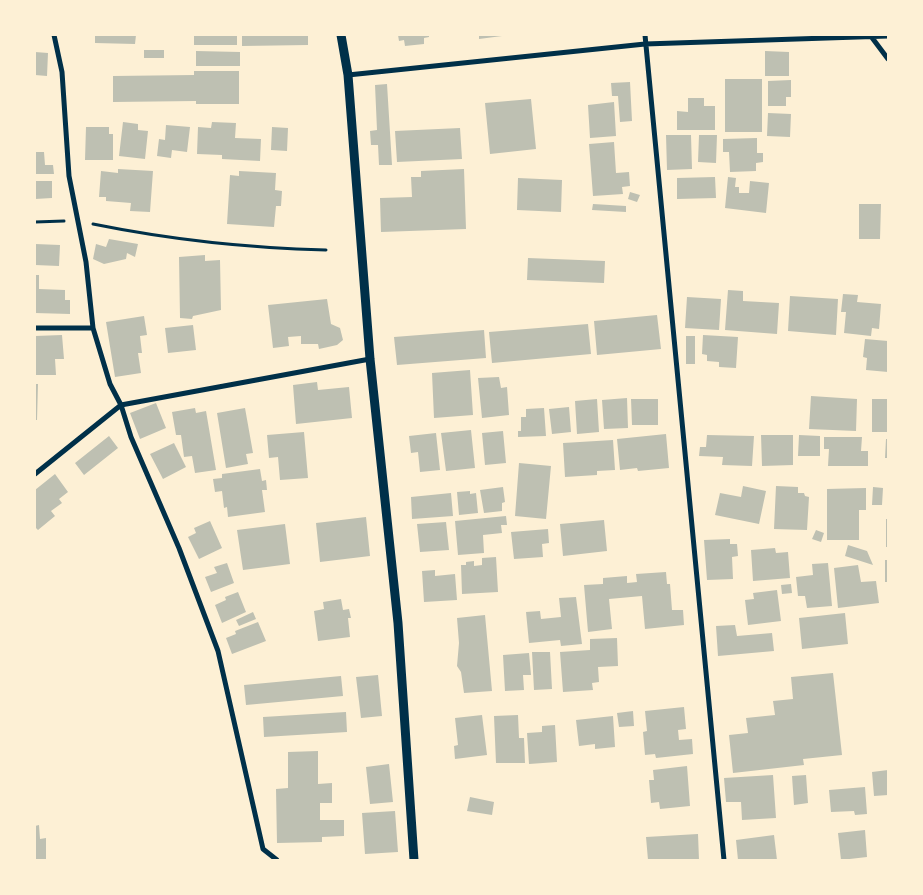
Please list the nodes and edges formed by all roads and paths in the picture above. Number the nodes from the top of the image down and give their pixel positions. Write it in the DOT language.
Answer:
graph roads {
  1 [pos="54,35"];
  2 [pos="342,35"];
  3 [pos="645,35"];
  4 [pos="870,36"];
  5 [pos="888,36"];
  6 [pos="645,44"];
  7 [pos="888,59"];
  8 [pos="348,75"];
  9 [pos="78,221"];
  10 [pos="35,222"];
  11 [pos="326,250"];
  12 [pos="35,328"];
  13 [pos="92,328"];
  14 [pos="370,359"];
  15 [pos="121,405"];
  16 [pos="35,474"];
  17 [pos="277,860"];
  18 [pos="414,860"];
  19 [pos="724,860"];
  1 -- 9 [label="street"];
  2 -- 8 [label="street"];
  3 -- 6 [label="street"];
  4 -- 5 [label="street"];
  4 -- 6 [label="street"];
  4 -- 7 [label="street"];
  6 -- 8 [label="street"];
  6 -- 19 [label="street"];
  8 -- 14 [label="street"];
  9 -- 10 [label="path"];
  9 -- 11 [label="path"];
  9 -- 13 [label="street"];
  12 -- 13 [label="street"];
  13 -- 15 [label="street"];
  14 -- 15 [label="street"];
  14 -- 18 [label="street"];
  15 -- 16 [label="street"];
  15 -- 17 [label="street"];
}
